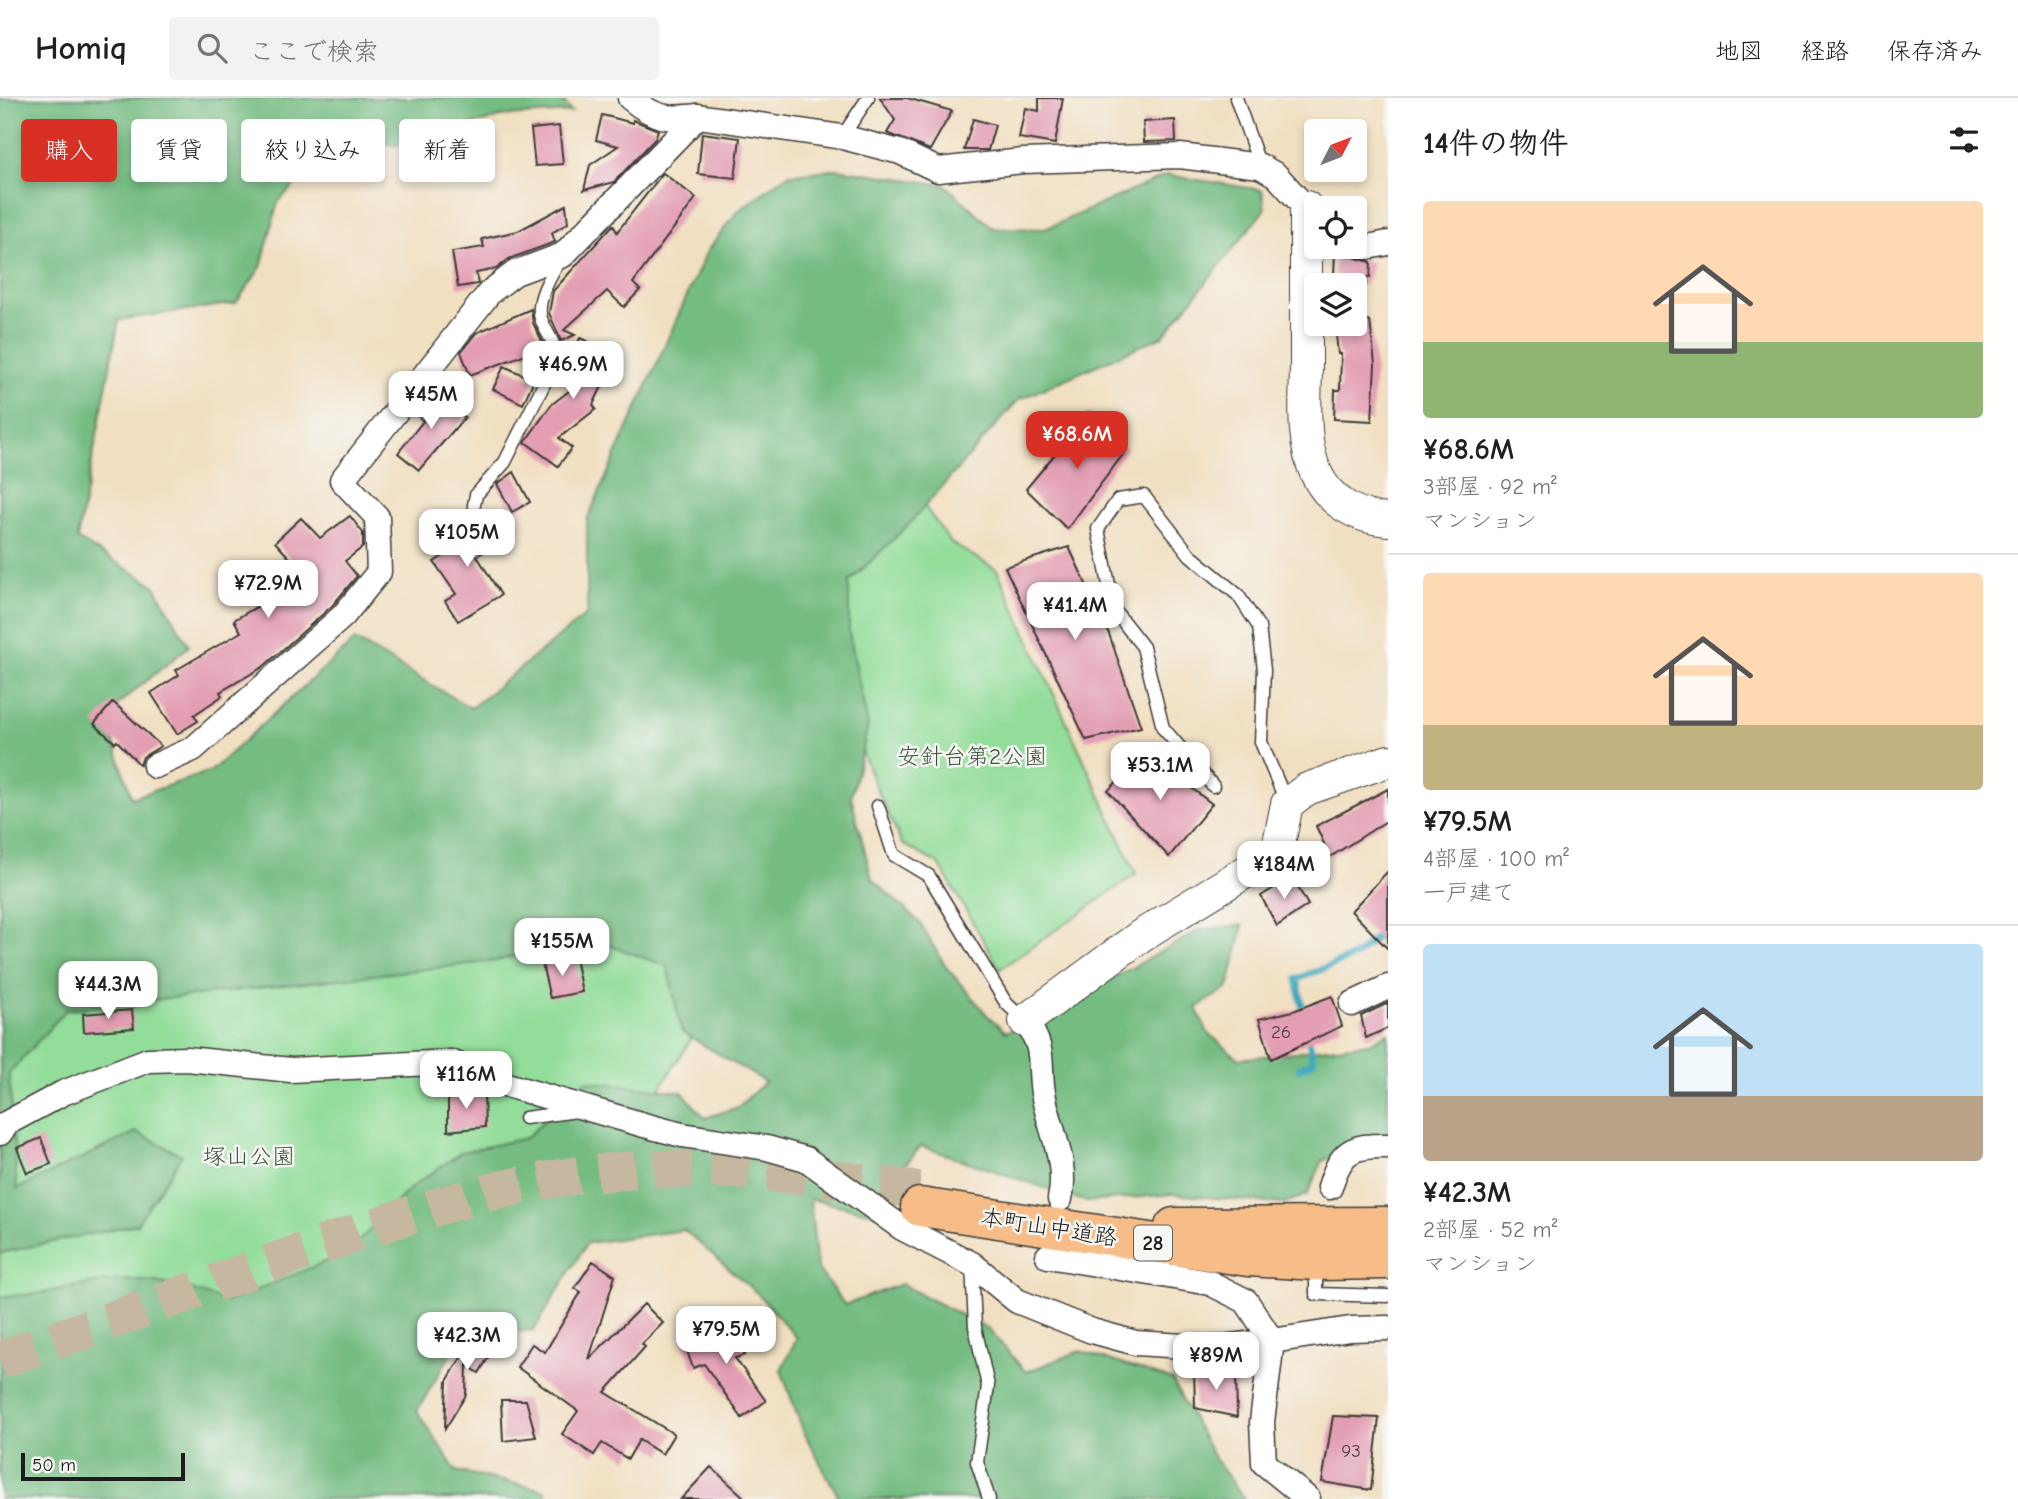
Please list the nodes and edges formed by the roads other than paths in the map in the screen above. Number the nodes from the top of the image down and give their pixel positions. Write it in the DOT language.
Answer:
graph roads {
  1 [pos="630,98"];
  2 [pos="868,98"];
  3 [pos="1236,98"];
  4 [pos="698,116"];
  5 [pos="842,137"];
  6 [pos="1259,166"];
  7 [pos="1304,205"];
  8 [pos="1388,243"];
  9 [pos="1367,247"];
  10 [pos="563,255"];
  11 [pos="1310,259"];
  12 [pos="474,505"];
  13 [pos="1388,520"];
  14 [pos="1388,761"];
  15 [pos="155,766"];
  16 [pos="1213,786"];
  17 [pos="1287,804"];
  18 [pos="877,806"];
  19 [pos="1388,987"];
  20 [pos="1352,1004"];
  21 [pos="1025,1021"];
  22 [pos="594,1109"];
  23 [pos="525,1118"];
  24 [pos="0,1133"];
  25 [pos="1388,1146"];
  26 [pos="1330,1187"];
  27 [pos="1060,1199"];
  28 [pos="1388,1226"];
  29 [pos="1048,1256"];
  30 [pos="1316,1261"];
  31 [pos="1388,1261"];
  32 [pos="972,1264"];
  33 [pos="1388,1296"];
  34 [pos="1388,1328"];
  35 [pos="1272,1341"];
  36 [pos="989,1499"];
  37 [pos="1308,1499"];
  1 -- 4 [label="street"];
  2 -- 5 [label="lane"];
  3 -- 6 [label="lane"];
  4 -- 5 [label="street"];
  4 -- 10 [label="street"];
  5 -- 6 [label="street"];
  6 -- 7 [label="street"];
  8 -- 9 [label="street"];
  10 -- 12 [label="lane"];
  10 -- 15 [label="street"];
  11 -- 13 [label="street"];
  14 -- 17 [label="street"];
  16 -- 17 [label="lane"];
  17 -- 21 [label="street"];
  18 -- 21 [label="lane"];
  19 -- 20 [label="street"];
  21 -- 27 [label="street"];
  22 -- 23 [label="lane"];
  22 -- 24 [label="street"];
  22 -- 32 [label="street"];
  25 -- 26 [label="street"];
  28 -- 30 [label="highway, 本町山中道路 / 28"];
  29 -- 35 [label="street"];
  30 -- 31 [label="highway, 本町山中道路 / 28"];
  30 -- 33 [label="lane"];
  32 -- 35 [label="street"];
  32 -- 36 [label="lane"];
  34 -- 35 [label="street"];
  35 -- 37 [label="street"];
}
